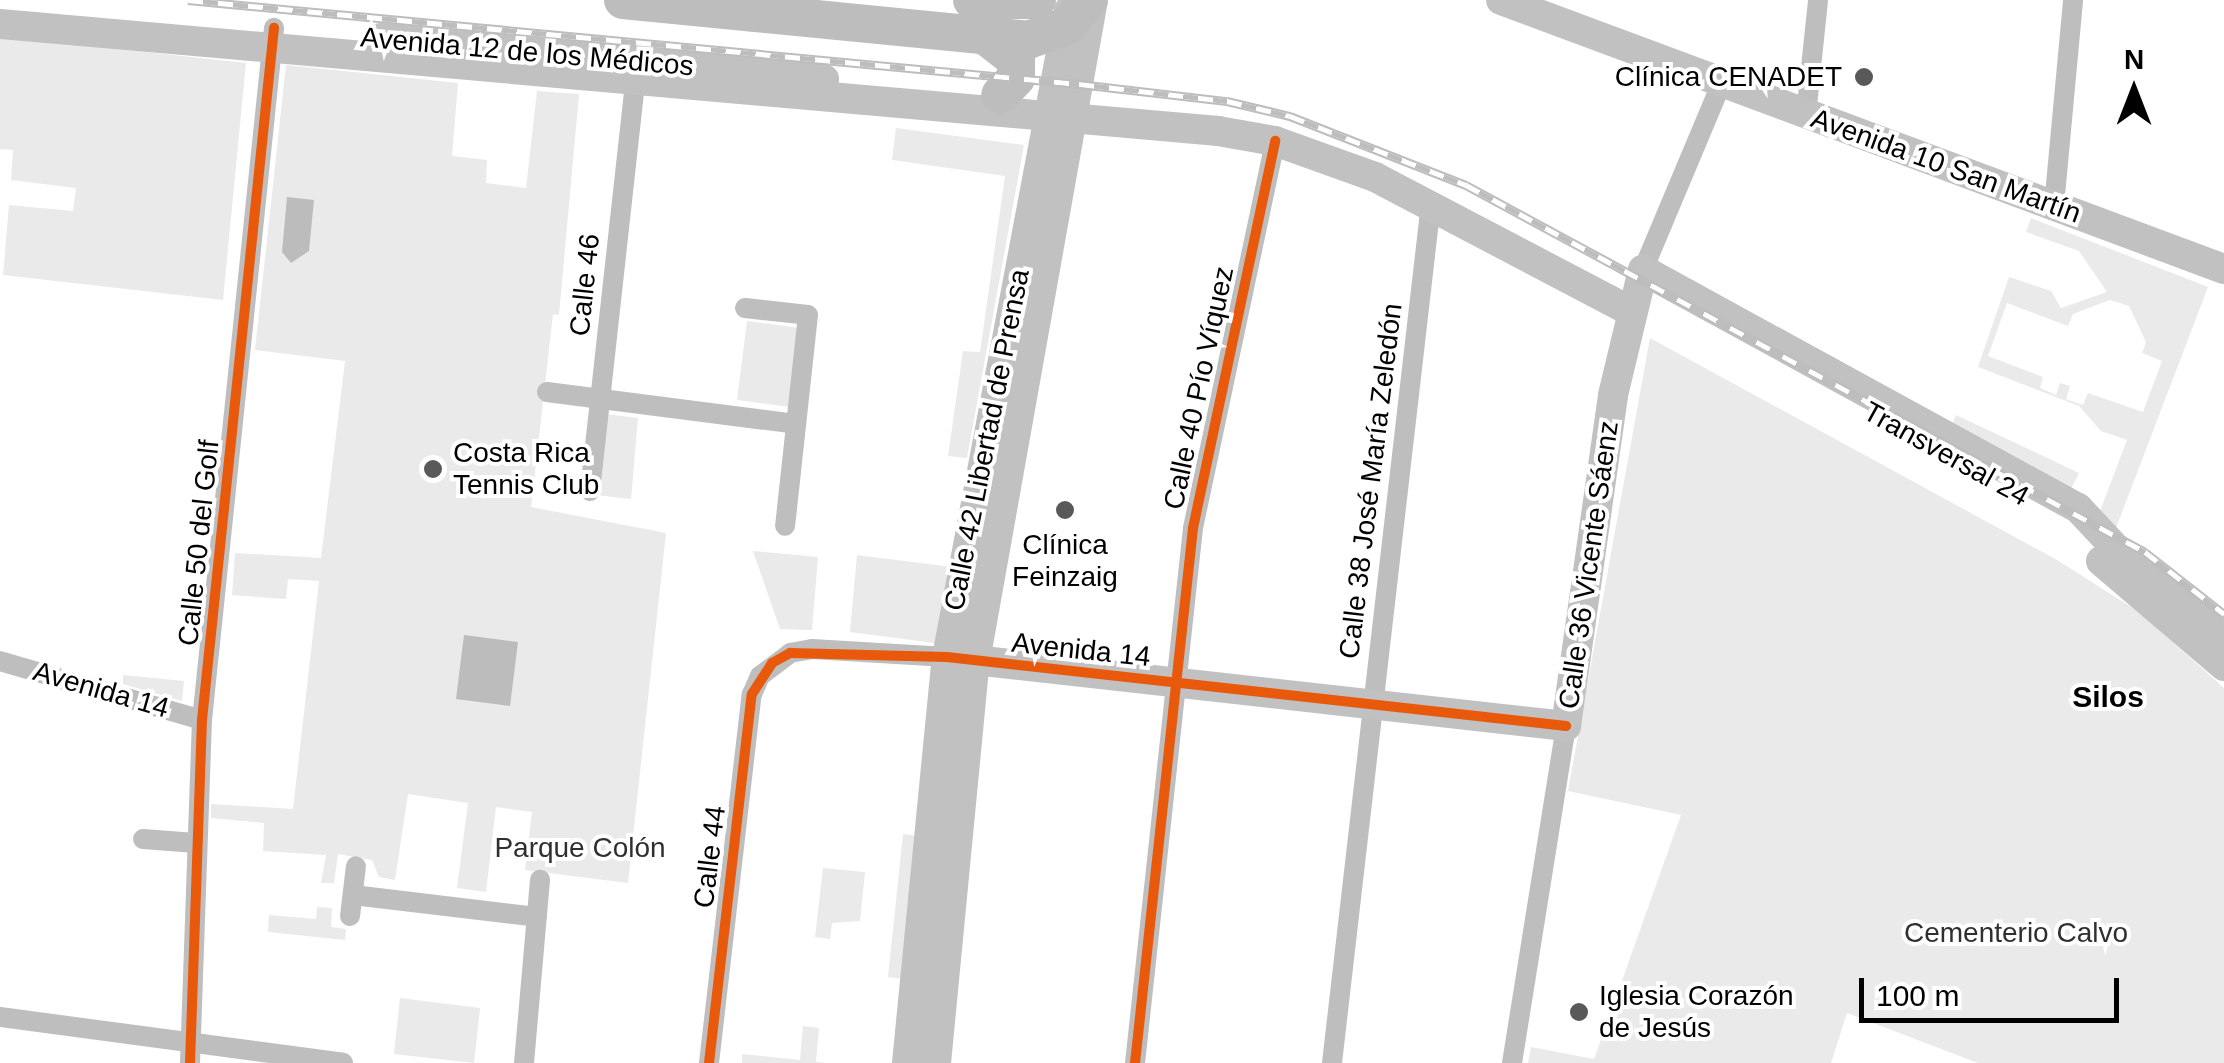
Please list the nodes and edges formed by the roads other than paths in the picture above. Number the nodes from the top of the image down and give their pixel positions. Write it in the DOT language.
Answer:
graph roads {
  1 [pos="623,0"];
  2 [pos="972,0"];
  3 [pos="1037,0"];
  4 [pos="1500,0"];
  5 [pos="1818,0"];
  6 [pos="2073,0"];
  7 [pos="0,4"];
  8 [pos="1080,7"];
  9 [pos="1558,10"];
  10 [pos="0,24"];
  11 [pos="988,38"];
  12 [pos="273,39"];
  13 [pos="1722,82"];
  14 [pos="635,84"];
  15 [pos="1000,95"];
  16 [pos="1059,113"];
  17 [pos="1806,114"];
  18 [pos="1274,142"];
  19 [pos="1431,203"];
  20 [pos="2054,206"];
  21 [pos="2224,270"];
  22 [pos="1636,288"];
  23 [pos="745,308"];
  24 [pos="548,392"];
  25 [pos="600,400"];
  26 [pos="796,424"];
  27 [pos="590,491"];
  28 [pos="785,526"];
  29 [pos="2224,635"];
  30 [pos="961,659"];
  31 [pos="0,661"];
  32 [pos="772,663"];
  33 [pos="2224,666"];
  34 [pos="1178,682"];
  35 [pos="1374,704"];
  36 [pos="202,720"];
  37 [pos="1566,726"];
  38 [pos="143,839"];
  39 [pos="196,843"];
  40 [pos="356,866"];
  41 [pos="540,880"];
  42 [pos="537,917"];
  43 [pos="0,1017"];
  44 [pos="191,1054"];
  45 [pos="343,1063"];
  46 [pos="524,1063"];
  47 [pos="709,1063"];
  48 [pos="906,1063"];
  49 [pos="936,1063"];
  50 [pos="1135,1063"];
  51 [pos="1332,1063"];
  52 [pos="1512,1063"];
  1 -- 11 [label="highway"];
  2 -- 3 [label="highway"];
  4 -- 9 [label="main road, Avenida 10 San Martín"];
  5 -- 17 [label="street"];
  6 -- 20 [label="street"];
  7 -- 12 [label="main road, Avenida 12 de los Médicos"];
  8 -- 11 [label="highway"];
  8 -- 16 [label="main road, Calle 42 Libertad de Prensa"];
  9 -- 13 [label="main road, Avenida 10 San Martín"];
  10 -- 12 [label="main road, Avenida 12 de los Médicos"];
  11 -- 15 [label="highway"];
  12 -- 14 [label="main road, Avenida 12 de los Médicos"];
  12 -- 15 [label="main road, Avenida 12 de los Médicos"];
  12 -- 36 [label="street, Calle 50 del Golf"];
  13 -- 17 [label="main road, Avenida 10 San Martín"];
  13 -- 22 [label="street, Calle 36 Vicente Sáenz"];
  14 -- 16 [label="main road, Avenida 12 de los Médicos"];
  14 -- 25 [label="street, Calle 46"];
  15 -- 16 [label="main road, Avenida 12 de los Médicos"];
  16 -- 18 [label="main road, Avenida 12 de los Médicos"];
  16 -- 30 [label="main road, Calle 42 Libertad de Prensa"];
  17 -- 20 [label="main road, Avenida 10 San Martín"];
  18 -- 19 [label="main road, Avenida 12 de los Médicos"];
  18 -- 34 [label="street, Calle 40 Pío Víquez"];
  19 -- 22 [label="main road, Avenida 12 de los Médicos"];
  19 -- 35 [label="street, Calle 38 José María Zeledón"];
  20 -- 21 [label="main road, Avenida 10 San Martín"];
  22 -- 29 [label="main road, Transversal 24"];
  22 -- 33 [label="main road, Transversal 24"];
  22 -- 37 [label="main road, Calle 36 Vicente Sáenz"];
  23 -- 26 [label="street"];
  24 -- 25 [label="street"];
  25 -- 26 [label="street"];
  25 -- 27 [label="street, Calle 46"];
  26 -- 28 [label="street"];
  30 -- 32 [label="street, Avenida 14"];
  30 -- 34 [label="main road, Avenida 14"];
  30 -- 48 [label="main road, Calle 42 Libertad de Prensa"];
  30 -- 49 [label="main road, Calle 42 Libertad de Prensa"];
  31 -- 36 [label="street, Avenida 14"];
  32 -- 47 [label="street, Calle 44"];
  34 -- 35 [label="main road, Avenida 14"];
  34 -- 50 [label="street, Calle 40 Pío Víquez"];
  35 -- 37 [label="main road, Avenida 14"];
  35 -- 51 [label="street, Calle 38 José María Zeledón"];
  36 -- 39 [label="street, Calle 50 del Golf"];
  37 -- 52 [label="street, Calle 36 Vicente Sáenz"];
  38 -- 39 [label="street"];
  39 -- 44 [label="street, Calle 50 del Golf"];
  40 -- 42 [label="street"];
  41 -- 42 [label="street"];
  42 -- 46 [label="street"];
  43 -- 44 [label="street"];
  44 -- 45 [label="street"];
}
